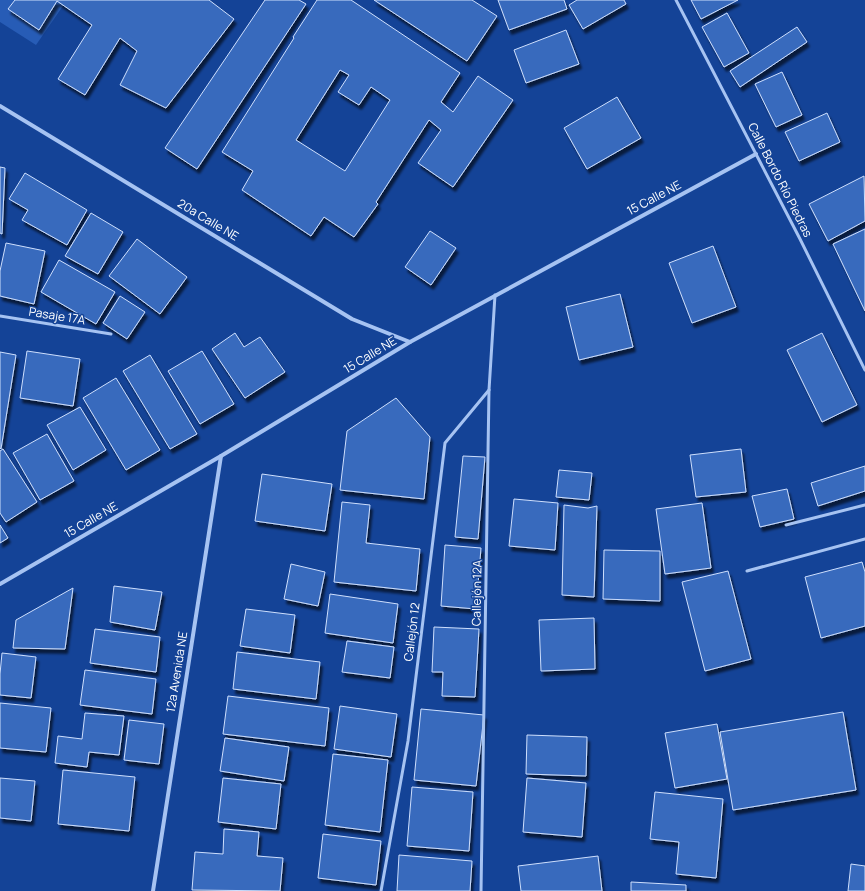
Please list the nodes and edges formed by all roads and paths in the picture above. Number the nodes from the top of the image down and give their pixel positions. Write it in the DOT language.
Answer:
graph roads {
  1 [pos="676,0"];
  2 [pos="0,106"];
  3 [pos="756,154"];
  4 [pos="495,294"];
  5 [pos="0,316"];
  6 [pos="111,334"];
  7 [pos="410,342"];
  8 [pos="865,370"];
  9 [pos="489,390"];
  10 [pos="221,456"];
  11 [pos="865,505"];
  12 [pos="786,525"];
  13 [pos="865,539"];
  14 [pos="747,571"];
  15 [pos="0,584"];
  16 [pos="153,891"];
  17 [pos="380,891"];
  18 [pos="481,891"];
  1 -- 3 [label="lane, Calle Bordo Río Piedras"];
  2 -- 7 [label="street, 20a Calle NE"];
  3 -- 4 [label="street, 15 Calle NE"];
  3 -- 8 [label="lane, Calle Bordo Río Piedras"];
  4 -- 7 [label="street, 15 Calle NE"];
  4 -- 9 [label="lane, Callejón 12A"];
  5 -- 6 [label="lane, Pasaje 17A"];
  7 -- 10 [label="street, 15 Calle NE"];
  9 -- 17 [label="lane, Callejón 12"];
  9 -- 18 [label="lane, Callejón 12A"];
  10 -- 15 [label="street, 15 Calle NE"];
  10 -- 16 [label="street, 12a Avenida NE"];
  11 -- 12 [label="lane"];
  13 -- 14 [label="lane"];
}
